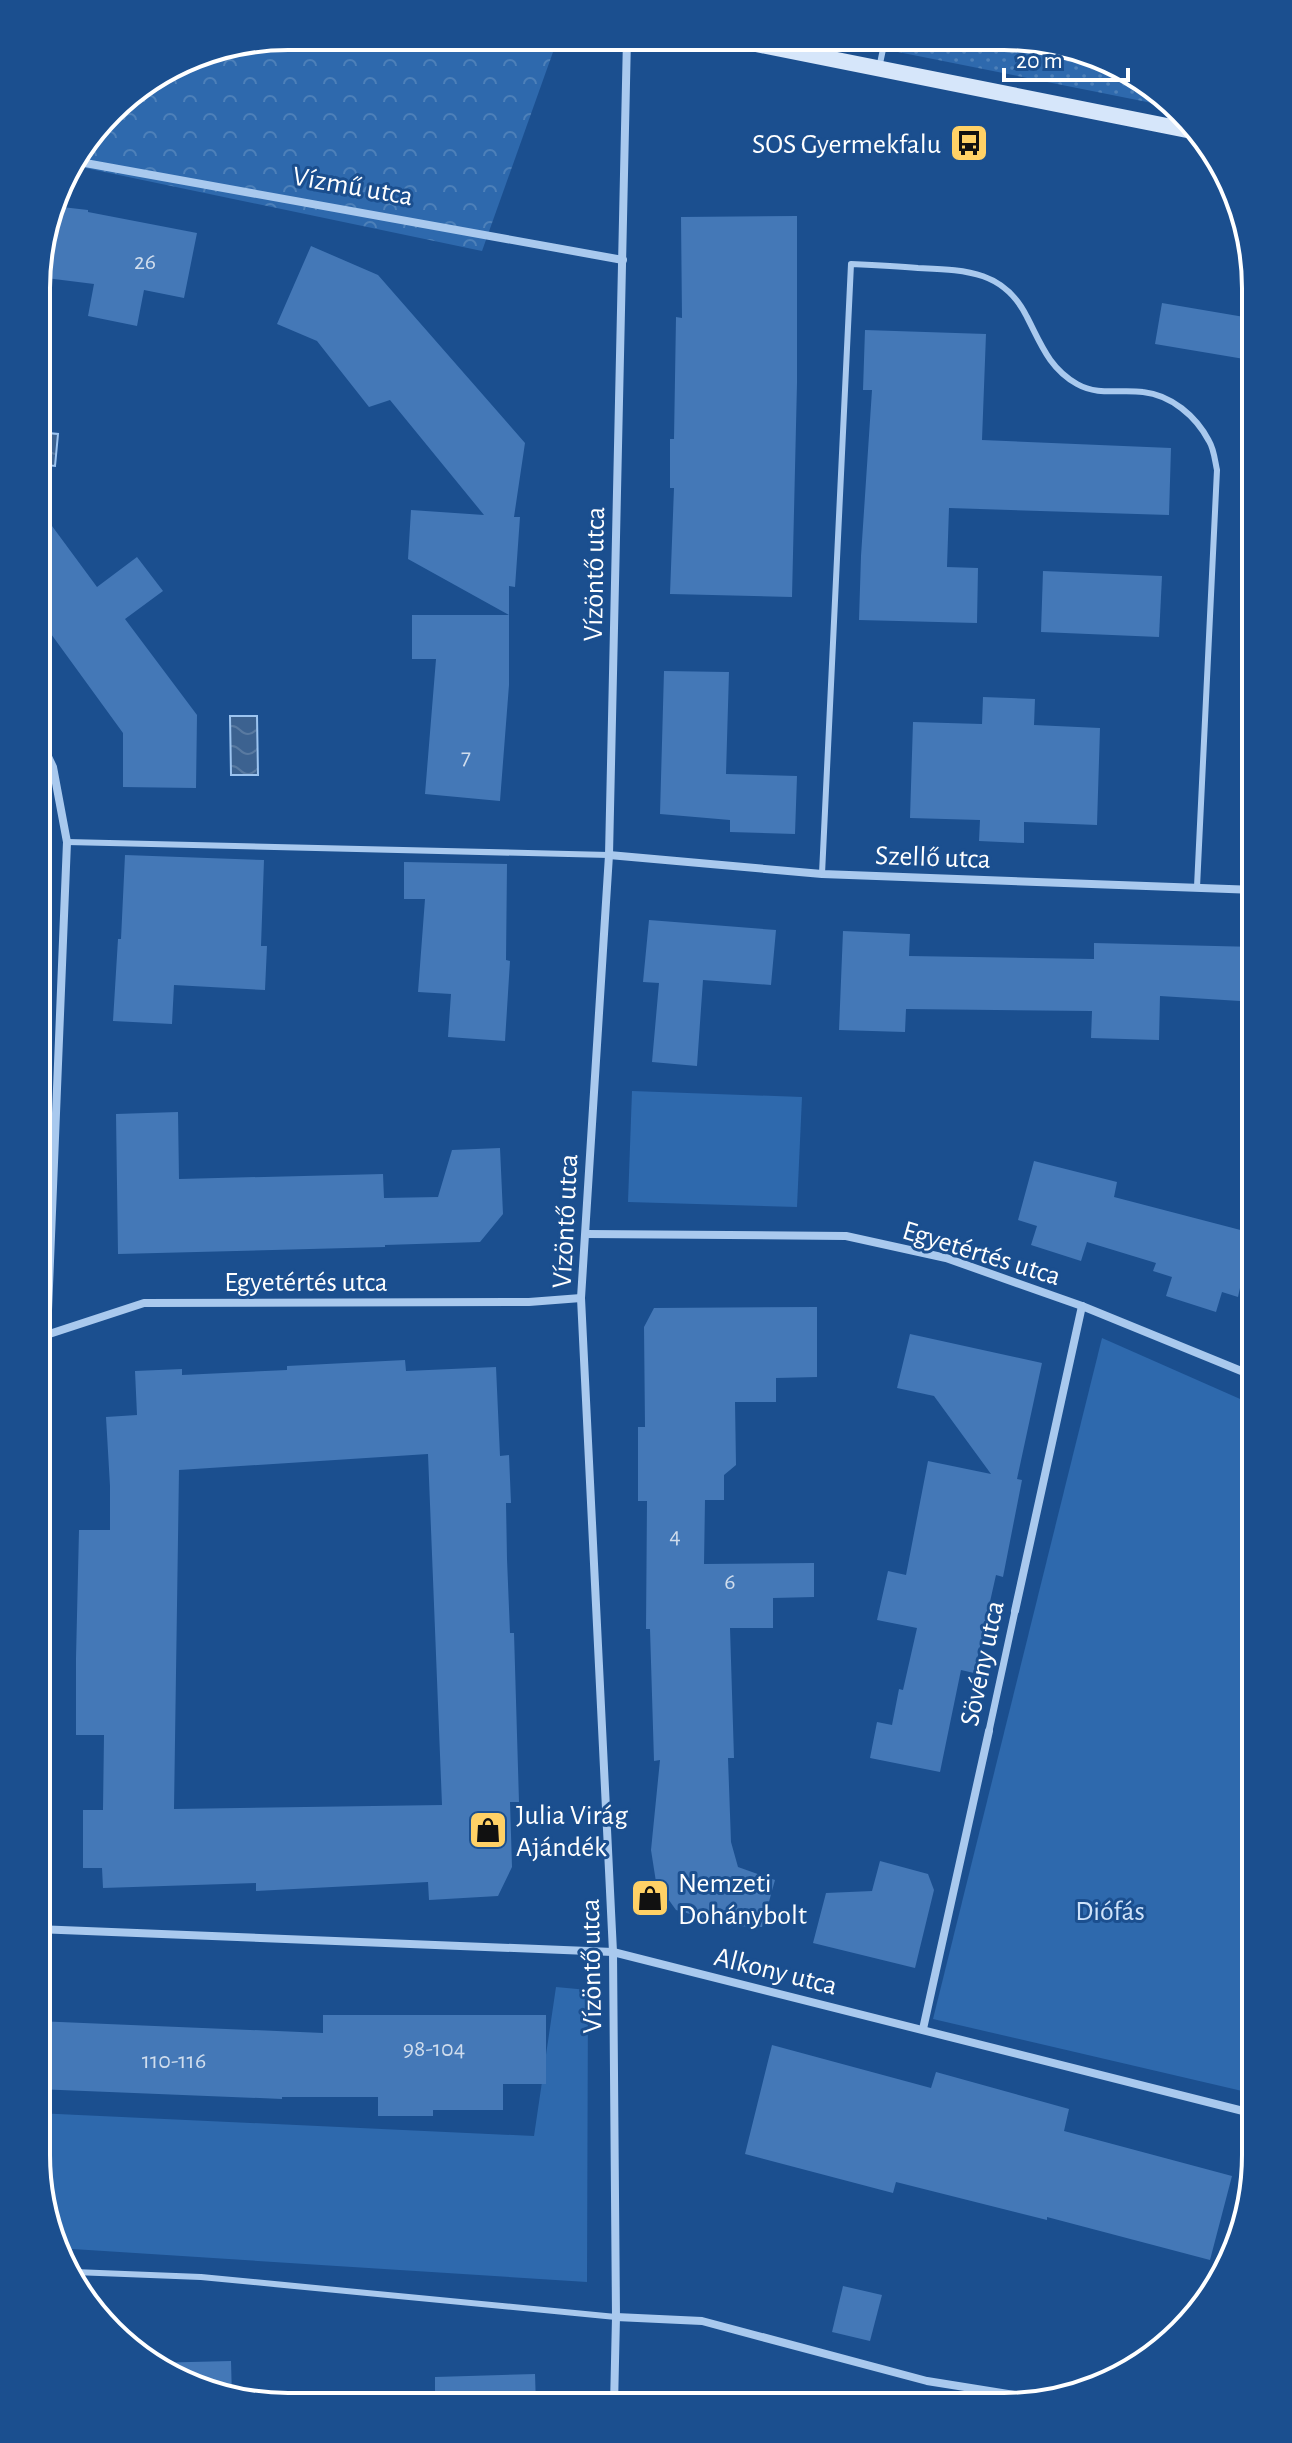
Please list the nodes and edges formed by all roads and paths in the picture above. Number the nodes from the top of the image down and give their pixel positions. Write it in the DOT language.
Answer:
graph roads {
  1 [pos="789,50"];
  2 [pos="883,50"];
  3 [pos="627,51"];
  4 [pos="879,68"];
  5 [pos="1181,129"];
  6 [pos="86,163"];
  7 [pos="623,260"];
  8 [pos="50,761"];
  9 [pos="67,842"];
  10 [pos="609,855"];
  11 [pos="822,874"];
  12 [pos="1197,887"];
  13 [pos="1242,889"];
  14 [pos="586,1234"];
  15 [pos="50,1261"];
  16 [pos="581,1298"];
  17 [pos="1082,1306"];
  18 [pos="50,1334"];
  19 [pos="1241,1371"];
  20 [pos="1015,1611"];
  21 [pos="989,1731"];
  22 [pos="50,1930"];
  23 [pos="613,1952"];
  24 [pos="923,2029"];
  25 [pos="1241,2110"];
  26 [pos="82,2272"];
  27 [pos="616,2317"];
  28 [pos="614,2393"];
  29 [pos="1002,2393"];
  1 -- 4 [label="main road"];
  2 -- 4 [label="lane"];
  3 -- 7 [label="street, Vízöntő utca"];
  4 -- 5 [label="main road"];
  6 -- 7 [label="street, Vízmű utca"];
  7 -- 10 [label="street, Vízöntő utca"];
  8 -- 9 [label="street"];
  9 -- 10 [label="lane"];
  9 -- 15 [label="street"];
  10 -- 11 [label="street, Szellő utca"];
  10 -- 14 [label="street, Vízöntő utca"];
  11 -- 12 [label="street, Szellő utca"];
  11 -- 12 [label="lane"];
  12 -- 13 [label="street, Szellő utca"];
  14 -- 16 [label="street, Vízöntő utca"];
  14 -- 17 [label="street, Egyetértés utca"];
  16 -- 18 [label="street, Egyetértés utca"];
  16 -- 23 [label="street, Vízöntő utca"];
  17 -- 19 [label="street, Egyetértés utca"];
  17 -- 20 [label="street, Sövény utca"];
  20 -- 21 [label="street, Sövény utca"];
  21 -- 24 [label="street, Sövény utca"];
  22 -- 23 [label="street, Alkony utca"];
  23 -- 24 [label="street, Alkony utca"];
  23 -- 27 [label="street, Vízöntő utca"];
  24 -- 25 [label="street, Alkony utca"];
  26 -- 27 [label="lane"];
  27 -- 28 [label="street, Vízöntő utca"];
  27 -- 29 [label="street"];
}
